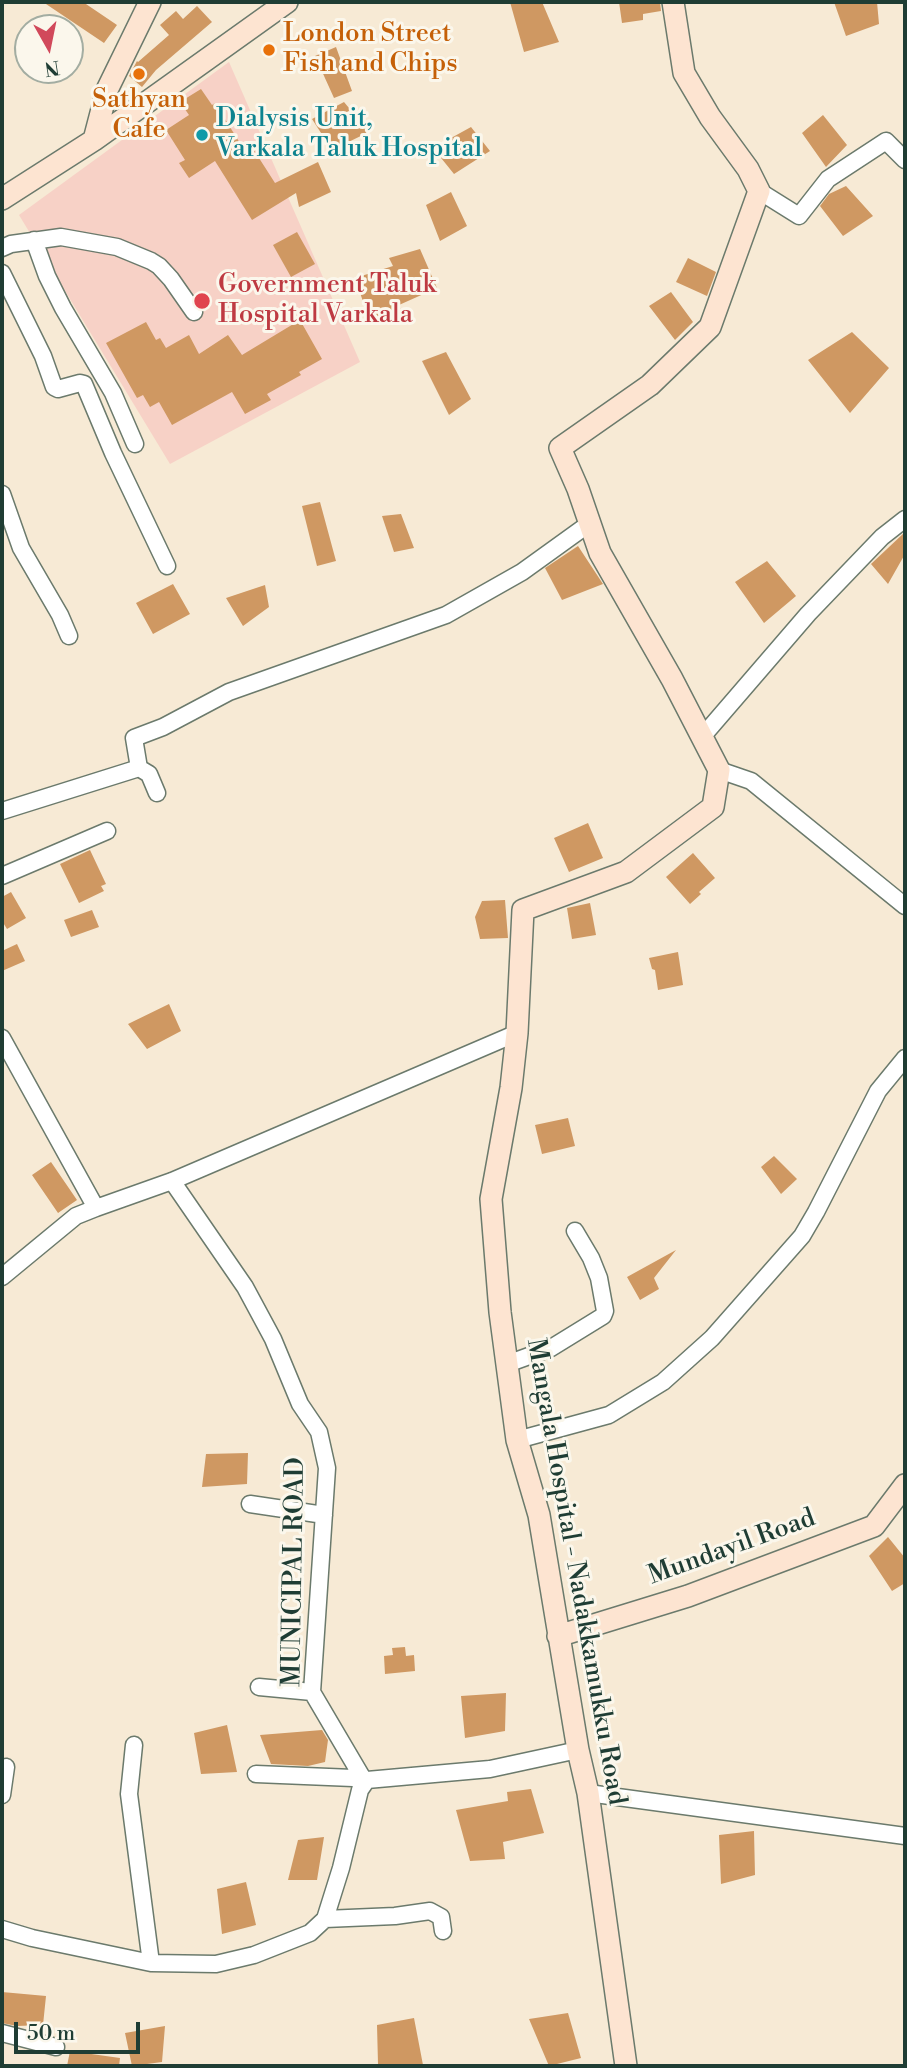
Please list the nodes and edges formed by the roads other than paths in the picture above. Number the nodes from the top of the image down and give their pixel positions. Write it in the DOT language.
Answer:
graph roads {
  1 [pos="150,2"];
  2 [pos="287,2"];
  3 [pos="673,2"];
  4 [pos="94,140"];
  5 [pos="905,160"];
  6 [pos="759,191"];
  7 [pos="2,199"];
  8 [pos="34,240"];
  9 [pos="2,248"];
  10 [pos="2,273"];
  11 [pos="194,312"];
  12 [pos="135,444"];
  13 [pos="2,494"];
  14 [pos="905,519"];
  15 [pos="590,523"];
  16 [pos="167,566"];
  17 [pos="69,636"];
  18 [pos="702,737"];
  19 [pos="139,768"];
  20 [pos="719,770"];
  21 [pos="157,793"];
  22 [pos="2,811"];
  23 [pos="107,831"];
  24 [pos="2,876"];
  25 [pos="905,906"];
  26 [pos="517,1034"];
  27 [pos="2,1038"];
  28 [pos="905,1058"];
  29 [pos="172,1181"];
  30 [pos="96,1208"];
  31 [pos="575,1231"];
  32 [pos="2,1277"];
  33 [pos="507,1364"];
  34 [pos="517,1440"];
  35 [pos="905,1485"];
  36 [pos="250,1504"];
  37 [pos="324,1515"];
  38 [pos="558,1636"];
  39 [pos="259,1687"];
  40 [pos="312,1692"];
  41 [pos="134,1745"];
  42 [pos="578,1750"];
  43 [pos="6,1767"];
  44 [pos="256,1774"];
  45 [pos="365,1782"];
  46 [pos="588,1793"];
  47 [pos="2,1795"];
  48 [pos="905,1836"];
  49 [pos="325,1919"];
  50 [pos="2,1929"];
  51 [pos="443,1931"];
  52 [pos="151,1963"];
  53 [pos="2,2033"];
  54 [pos="55,2047"];
  55 [pos="626,2066"];
  1 -- 4 [label="main road"];
  2 -- 4 [label="main road"];
  3 -- 6 [label="main road"];
  4 -- 7 [label="main road"];
  5 -- 6 [label="street"];
  6 -- 15 [label="main road"];
  8 -- 9 [label="street"];
  8 -- 11 [label="street"];
  8 -- 12 [label="street"];
  10 -- 16 [label="street"];
  13 -- 17 [label="street"];
  14 -- 18 [label="street"];
  15 -- 18 [label="main road"];
  15 -- 19 [label="street"];
  18 -- 20 [label="main road"];
  19 -- 21 [label="street"];
  19 -- 22 [label="street"];
  20 -- 25 [label="street"];
  20 -- 26 [label="main road, Mangala Hospital - Nadakkamukku Road"];
  23 -- 24 [label="street"];
  26 -- 29 [label="street"];
  26 -- 33 [label="main road, Mangala Hospital - Nadakkamukku Road"];
  27 -- 30 [label="street"];
  28 -- 34 [label="street"];
  29 -- 30 [label="street"];
  29 -- 37 [label="street, MUNICIPAL ROAD"];
  30 -- 32 [label="street"];
  31 -- 33 [label="street"];
  33 -- 34 [label="main road, Mangala Hospital - Nadakkamukku Road"];
  34 -- 38 [label="main road, Mangala Hospital - Nadakkamukku Road"];
  35 -- 38 [label="main road, Mundayil Road"];
  36 -- 37 [label="street"];
  37 -- 40 [label="street, MUNICIPAL ROAD"];
  38 -- 42 [label="main road, Mangala Hospital - Nadakkamukku Road"];
  39 -- 40 [label="street"];
  40 -- 45 [label="street, MUNICIPAL ROAD"];
  41 -- 52 [label="street"];
  42 -- 45 [label="street"];
  42 -- 46 [label="main road, Mangala Hospital - Nadakkamukku Road"];
  43 -- 47 [label="street"];
  44 -- 45 [label="street"];
  45 -- 49 [label="street"];
  46 -- 48 [label="street"];
  46 -- 55 [label="main road, Mangala Hospital - Nadakkamukku Road"];
  49 -- 51 [label="street"];
  49 -- 52 [label="street"];
  50 -- 52 [label="street"];
  53 -- 54 [label="street"];
}
